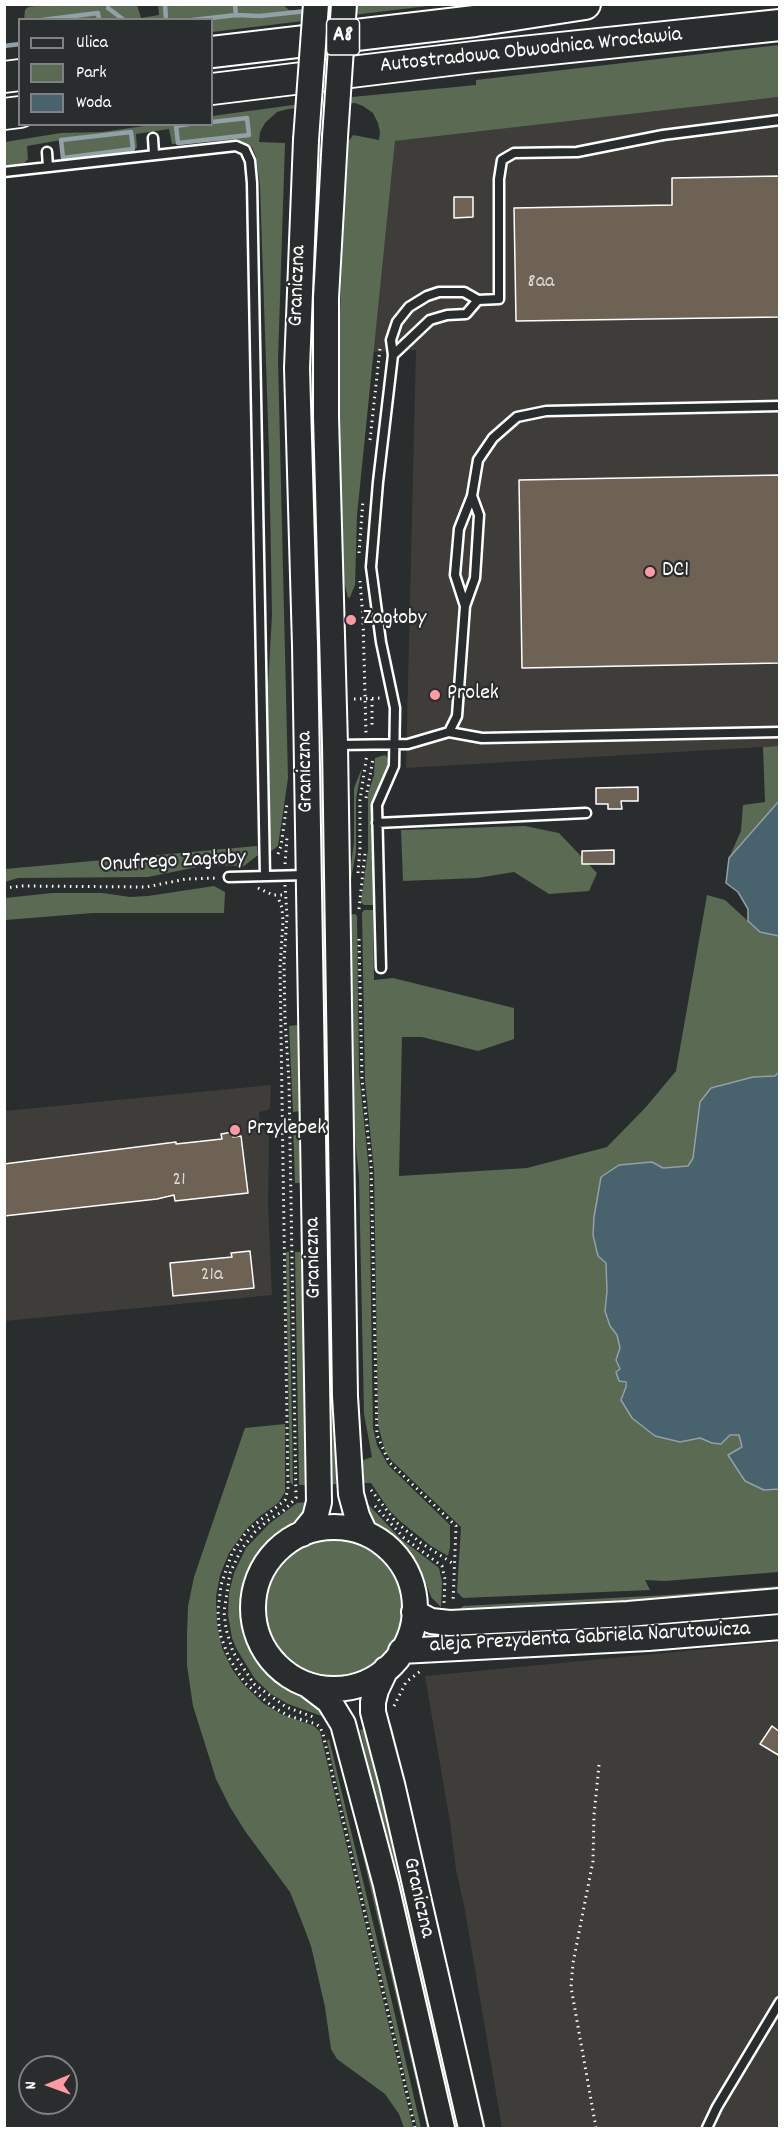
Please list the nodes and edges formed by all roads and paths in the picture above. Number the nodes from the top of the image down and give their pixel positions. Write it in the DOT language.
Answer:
graph roads {
  1 [pos="316,4"];
  2 [pos="344,4"];
  3 [pos="585,4"];
  4 [pos="780,25"];
  5 [pos="213,52"];
  6 [pos="213,89"];
  7 [pos="780,120"];
  8 [pos="153,138"];
  9 [pos="47,152"];
  10 [pos="154,154"];
  11 [pos="48,167"];
  12 [pos="4,172"];
  13 [pos="478,300"];
  14 [pos="393,354"];
  15 [pos="780,406"];
  16 [pos="472,496"];
  17 [pos="353,600"];
  18 [pos="465,606"];
  19 [pos="372,699"];
  20 [pos="372,728"];
  21 [pos="449,732"];
  22 [pos="780,732"];
  23 [pos="395,744"];
  24 [pos="335,745"];
  25 [pos="366,745"];
  26 [pos="586,813"];
  27 [pos="378,823"];
  28 [pos="297,875"];
  29 [pos="265,876"];
  30 [pos="229,877"];
  31 [pos="4,888"];
  32 [pos="356,889"];
  33 [pos="279,900"];
  34 [pos="359,931"];
  35 [pos="381,968"];
  36 [pos="364,1489"];
  37 [pos="364,1531"];
  38 [pos="302,1534"];
  39 [pos="454,1564"];
  40 [pos="780,1601"];
  41 [pos="453,1607"];
  42 [pos="414,1612"];
  43 [pos="780,1627"];
  44 [pos="393,1660"];
  45 [pos="427,1669"];
  46 [pos="308,1685"];
  47 [pos="393,1708"];
  48 [pos="319,1719"];
  49 [pos="599,1765"];
  50 [pos="780,2002"];
  51 [pos="415,2128"];
  52 [pos="442,2128"];
  53 [pos="471,2128"];
  54 [pos="596,2128"];
  55 [pos="707,2128"];
  1 -- 28 [label="main road, Graniczna, bridge"];
  2 -- 24 [label="main road, Graniczna, bridge"];
  3 -- 5 [label="highway, Autostradowa Obwodnica Wrocławia / A8"];
  4 -- 6 [label="highway, Autostradowa Obwodnica Wrocławia / A8"];
  7 -- 13 [label="lane"];
  8 -- 10 [label="lane"];
  9 -- 11 [label="lane"];
  10 -- 11 [label="lane"];
  10 -- 29 [label="lane"];
  11 -- 12 [label="lane"];
  13 -- 14 [label="lane"];
  13 -- 14 [label="lane"];
  14 -- 23 [label="lane"];
  15 -- 16 [label="lane"];
  16 -- 18 [label="lane"];
  16 -- 18 [label="lane"];
  17 -- 25 [label="path"];
  18 -- 21 [label="lane"];
  19 -- 20 [label="path"];
  21 -- 22 [label="lane"];
  21 -- 23 [label="lane"];
  23 -- 25 [label="lane"];
  23 -- 27 [label="lane"];
  24 -- 25 [label="lane"];
  24 -- 37 [label="main road, Graniczna"];
  25 -- 32 [label="path"];
  26 -- 27 [label="lane"];
  27 -- 35 [label="lane"];
  28 -- 29 [label="lane, Onufrego Zagłoby"];
  28 -- 38 [label="main road, Graniczna"];
  28 -- 48 [label="path"];
  29 -- 30 [label="lane, Onufrego Zagłoby"];
  30 -- 31 [label="path, Onufrego Zagłoby"];
  33 -- 51 [label="path"];
  34 -- 39 [label="path"];
  36 -- 39 [label="path"];
  37 -- 38 [label="main road"];
  37 -- 42 [label="main road"];
  38 -- 46 [label="main road"];
  39 -- 41 [label="path"];
  40 -- 42 [label="main road, aleja Prezydenta Gabriela Narutowicza"];
  42 -- 44 [label="main road"];
  43 -- 44 [label="main road, aleja Prezydenta Gabriela Narutowicza"];
  44 -- 46 [label="main road"];
  44 -- 53 [label="main road, Graniczna"];
  45 -- 47 [label="path"];
  46 -- 52 [label="main road, Graniczna"];
  49 -- 54 [label="path"];
  50 -- 55 [label="lane"];
}
